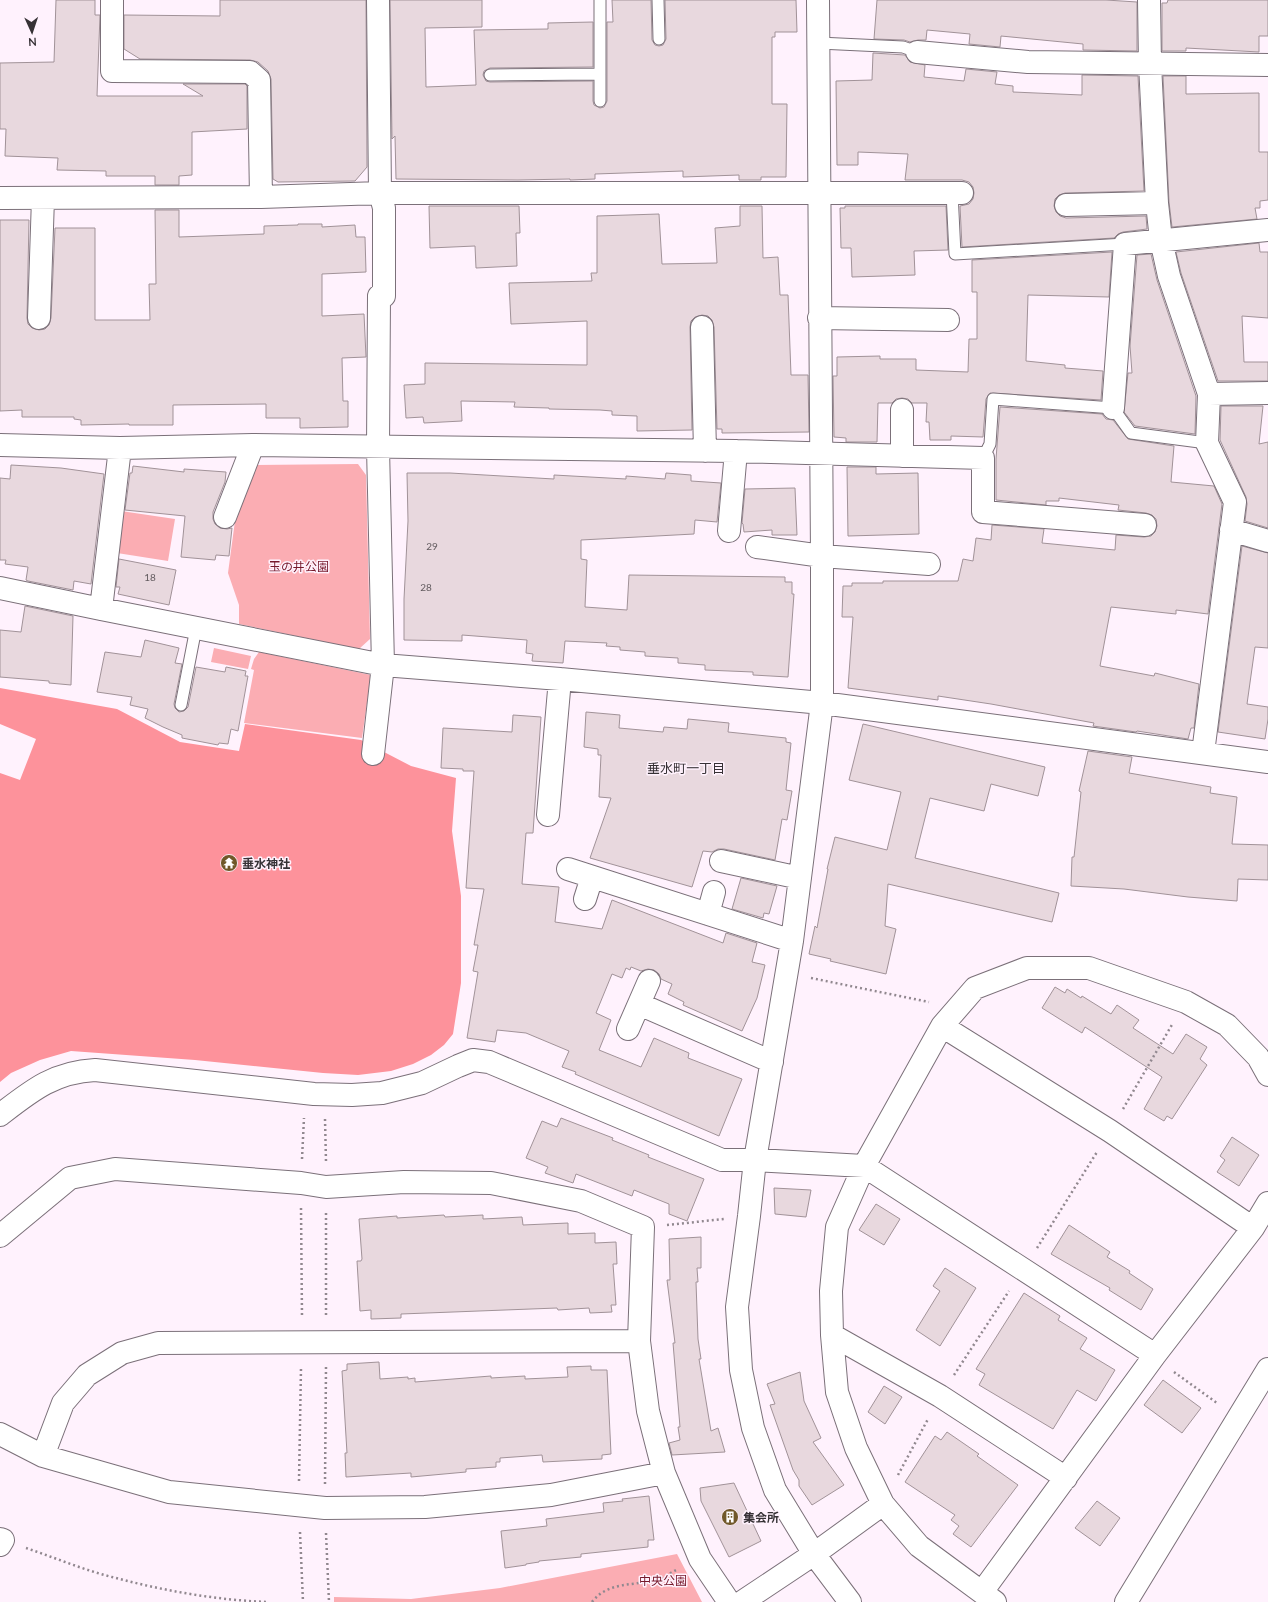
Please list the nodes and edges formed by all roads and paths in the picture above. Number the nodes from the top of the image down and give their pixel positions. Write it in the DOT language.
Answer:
graph roads {
  1 [pos="112,0"];
  2 [pos="378,0"];
  3 [pos="600,0"];
  4 [pos="658,0"];
  5 [pos="818,0"];
  6 [pos="1150,0"];
  7 [pos="659,39"];
  8 [pos="819,43"];
  9 [pos="918,52"];
  10 [pos="1150,64"];
  11 [pos="1268,66"];
  12 [pos="600,74"];
  13 [pos="490,75"];
  14 [pos="600,101"];
  15 [pos="957,192"];
  16 [pos="380,193"];
  17 [pos="819,193"];
  18 [pos="261,197"];
  19 [pos="0,198"];
  20 [pos="43,198"];
  21 [pos="1157,203"];
  22 [pos="1066,205"];
  23 [pos="1268,230"];
  24 [pos="1161,240"];
  25 [pos="1126,244"];
  26 [pos="40,318"];
  27 [pos="819,318"];
  28 [pos="948,320"];
  29 [pos="702,327"];
  30 [pos="1268,393"];
  31 [pos="1209,394"];
  32 [pos="1113,408"];
  33 [pos="902,410"];
  34 [pos="1207,443"];
  35 [pos="0,445"];
  36 [pos="253,445"];
  37 [pos="120,448"];
  38 [pos="378,448"];
  39 [pos="705,451"];
  40 [pos="736,451"];
  41 [pos="821,453"];
  42 [pos="902,456"];
  43 [pos="983,458"];
  44 [pos="225,517"];
  45 [pos="1145,525"];
  46 [pos="1231,530"];
  47 [pos="729,531"];
  48 [pos="1268,541"];
  49 [pos="757,547"];
  50 [pos="822,556"];
  51 [pos="929,564"];
  52 [pos="0,588"];
  53 [pos="101,609"];
  54 [pos="196,628"];
  55 [pos="383,665"];
  56 [pos="560,678"];
  57 [pos="822,703"];
  58 [pos="181,705"];
  59 [pos="1203,753"];
  60 [pos="374,754"];
  61 [pos="1268,762"];
  62 [pos="548,815"];
  63 [pos="721,861"];
  64 [pos="568,869"];
  65 [pos="592,877"];
  66 [pos="800,878"];
  67 [pos="714,892"];
  68 [pos="585,899"];
  69 [pos="708,914"];
  70 [pos="792,941"];
  71 [pos="787,973"];
  72 [pos="649,981"];
  73 [pos="639,1004"];
  74 [pos="942,1026"];
  75 [pos="628,1029"];
  76 [pos="772,1062"];
  77 [pos="1268,1075"];
  78 [pos="0,1115"];
  79 [pos="755,1160"];
  80 [pos="864,1166"];
  81 [pos="1268,1203"];
  82 [pos="749,1216"];
  83 [pos="643,1227"];
  84 [pos="1253,1228"];
  85 [pos="0,1236"];
  86 [pos="832,1335"];
  87 [pos="639,1341"];
  88 [pos="1155,1355"];
  89 [pos="1268,1369"];
  90 [pos="1239,1418"];
  91 [pos="0,1434"];
  92 [pos="44,1456"];
  93 [pos="664,1473"];
  94 [pos="1066,1478"];
  95 [pos="883,1504"];
  96 [pos="1,1542"];
  97 [pos="814,1554"];
  98 [pos="700,1559"];
  99 [pos="988,1597"];
  100 [pos="267,1602"];
  101 [pos="592,1602"];
  102 [pos="729,1602"];
  103 [pos="742,1602"];
  104 [pos="850,1602"];
  105 [pos="1126,1602"];
  1 -- 18 [label="street"];
  2 -- 16 [label="street"];
  3 -- 12 [label="lane"];
  4 -- 7 [label="lane"];
  5 -- 8 [label="street"];
  6 -- 10 [label="street"];
  8 -- 9 [label="lane"];
  8 -- 17 [label="street"];
  9 -- 10 [label="street"];
  10 -- 11 [label="street"];
  10 -- 21 [label="street"];
  12 -- 13 [label="lane"];
  12 -- 14 [label="lane"];
  15 -- 17 [label="street"];
  15 -- 25 [label="lane"];
  16 -- 17 [label="street"];
  16 -- 18 [label="street"];
  16 -- 38 [label="street"];
  17 -- 27 [label="street"];
  18 -- 20 [label="street"];
  19 -- 20 [label="street"];
  20 -- 26 [label="street"];
  21 -- 22 [label="street"];
  21 -- 24 [label="street"];
  23 -- 24 [label="street"];
  24 -- 25 [label="street"];
  24 -- 31 [label="street"];
  25 -- 32 [label="street"];
  27 -- 28 [label="street"];
  27 -- 41 [label="street"];
  29 -- 39 [label="street"];
  30 -- 31 [label="street"];
  31 -- 34 [label="street"];
  32 -- 34 [label="lane"];
  32 -- 43 [label="lane"];
  33 -- 42 [label="street"];
  34 -- 46 [label="street"];
  35 -- 37 [label="street"];
  36 -- 37 [label="street"];
  36 -- 38 [label="street"];
  36 -- 44 [label="street"];
  37 -- 53 [label="street"];
  38 -- 39 [label="street"];
  38 -- 55 [label="street"];
  39 -- 40 [label="street"];
  40 -- 41 [label="street"];
  40 -- 47 [label="street"];
  41 -- 42 [label="street"];
  41 -- 50 [label="street"];
  42 -- 43 [label="street"];
  43 -- 45 [label="street"];
  46 -- 48 [label="street"];
  46 -- 59 [label="street"];
  49 -- 50 [label="street"];
  50 -- 51 [label="street"];
  50 -- 57 [label="street"];
  52 -- 53 [label="street"];
  53 -- 54 [label="street"];
  54 -- 55 [label="street"];
  54 -- 58 [label="lane"];
  55 -- 56 [label="street"];
  55 -- 60 [label="street"];
  56 -- 57 [label="street"];
  56 -- 62 [label="street"];
  57 -- 59 [label="street"];
  57 -- 66 [label="street"];
  59 -- 61 [label="street"];
  63 -- 66 [label="street"];
  64 -- 65 [label="street"];
  65 -- 68 [label="street"];
  65 -- 69 [label="street"];
  66 -- 70 [label="street"];
  67 -- 69 [label="street"];
  69 -- 70 [label="street"];
  70 -- 71 [label="street"];
  71 -- 74 [label="path"];
  71 -- 76 [label="street"];
  72 -- 73 [label="street"];
  73 -- 75 [label="street"];
  73 -- 76 [label="street"];
  74 -- 77 [label="street"];
  74 -- 80 [label="street"];
  74 -- 84 [label="street"];
  76 -- 79 [label="street"];
  78 -- 79 [label="street"];
  79 -- 80 [label="street"];
  79 -- 82 [label="street"];
  80 -- 86 [label="street"];
  80 -- 88 [label="street"];
  81 -- 84 [label="street"];
  82 -- 83 [label="path"];
  82 -- 97 [label="street"];
  83 -- 85 [label="street"];
  83 -- 87 [label="street"];
  84 -- 88 [label="street"];
  86 -- 94 [label="street"];
  86 -- 95 [label="street"];
  87 -- 92 [label="street"];
  87 -- 93 [label="street"];
  88 -- 90 [label="path"];
  88 -- 94 [label="street"];
  89 -- 90 [label="street"];
  90 -- 105 [label="street"];
  91 -- 92 [label="street"];
  92 -- 93 [label="street"];
  93 -- 98 [label="street"];
  94 -- 99 [label="street"];
  95 -- 97 [label="street"];
  95 -- 99 [label="street"];
  96 -- 100 [label="path"];
  97 -- 103 [label="street"];
  97 -- 104 [label="street"];
  98 -- 101 [label="path"];
  98 -- 102 [label="street"];
}
